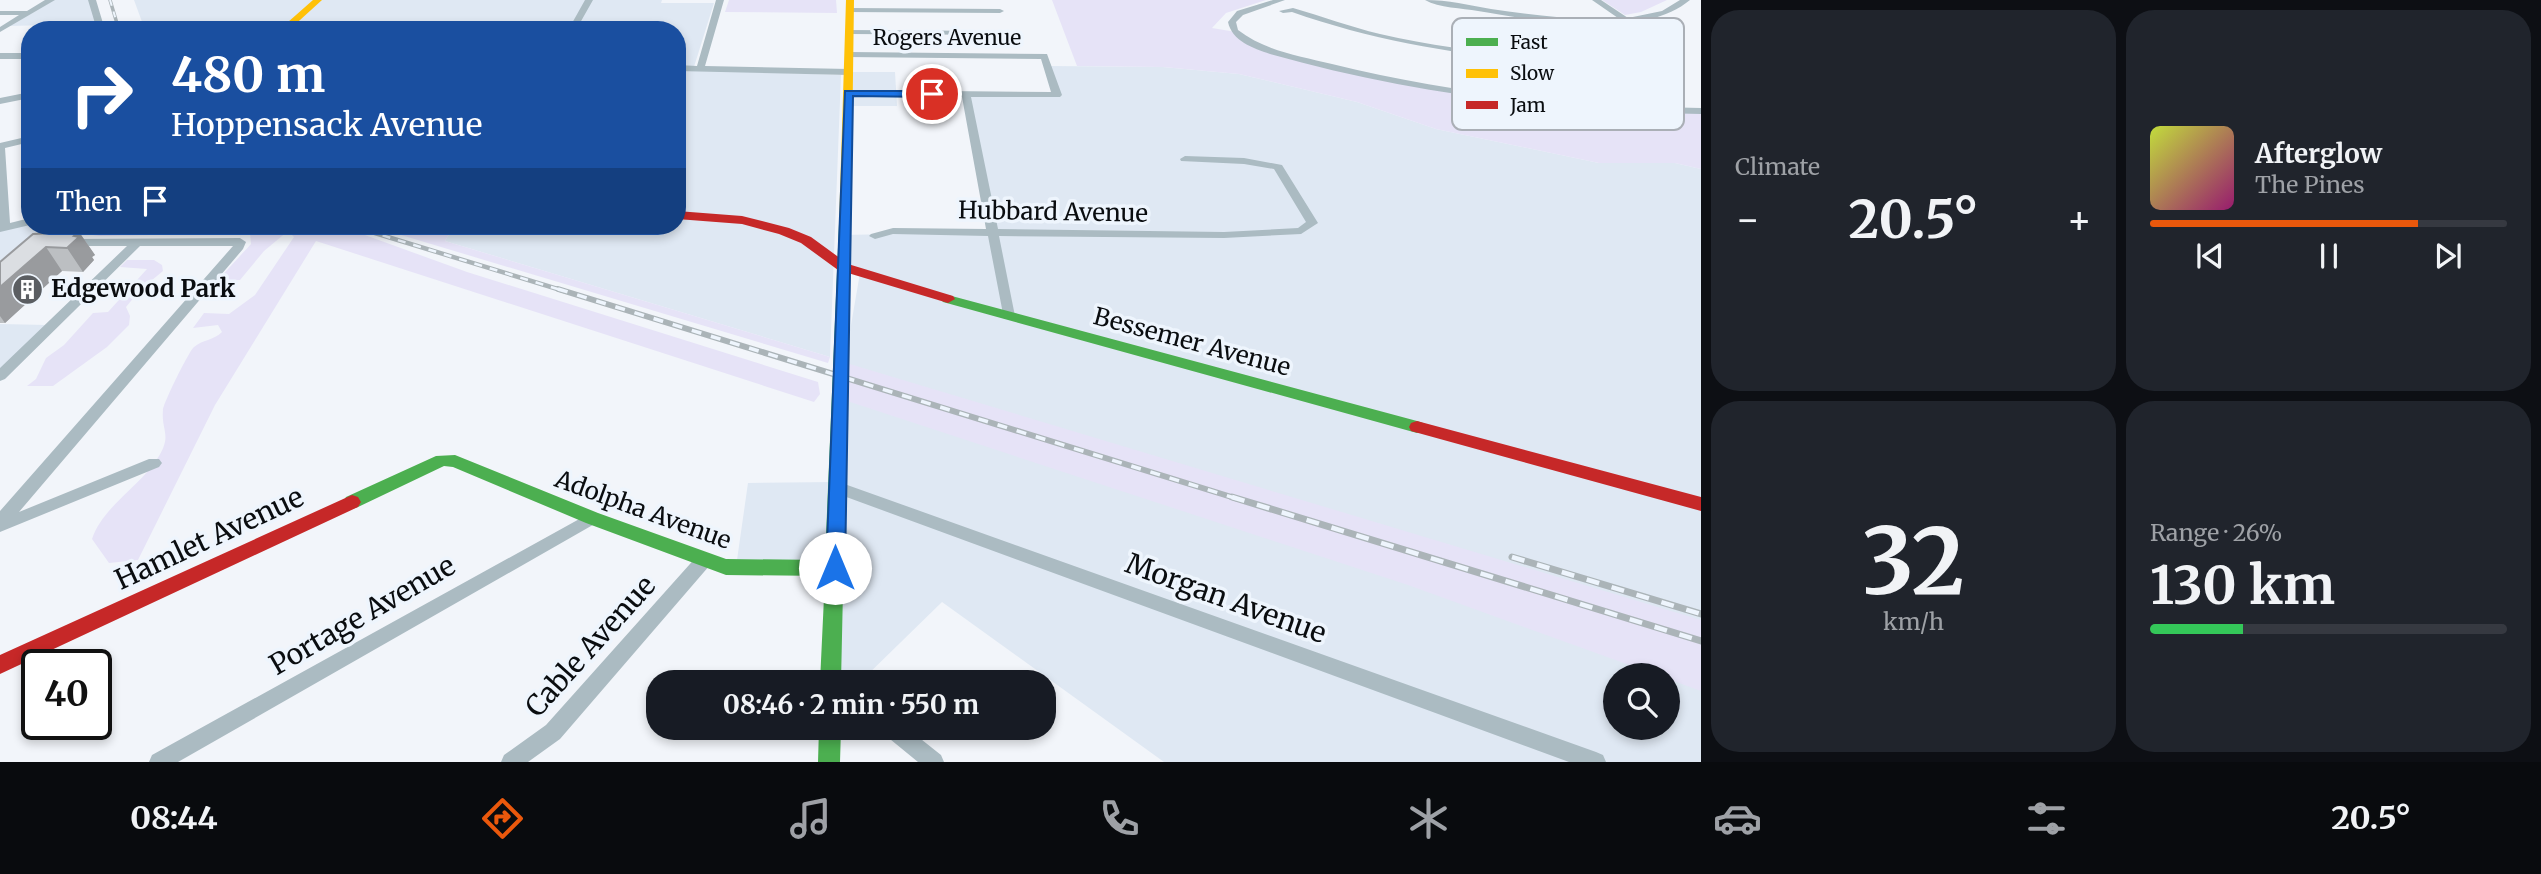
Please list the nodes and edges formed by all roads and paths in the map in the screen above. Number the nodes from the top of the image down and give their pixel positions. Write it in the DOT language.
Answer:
graph roads {
  1 [pos="51,0"];
  2 [pos="92,0"];
  3 [pos="318,0"];
  4 [pos="589,0"];
  5 [pos="720,0"];
  6 [pos="997,0"];
  7 [pos="1281,0"];
  8 [pos="1429,0"];
  9 [pos="1495,0"];
  10 [pos="1595,0"];
  11 [pos="1686,0"];
  12 [pos="850,5"];
  13 [pos="1000,11"];
  14 [pos="1283,11"];
  15 [pos="1496,12"];
  16 [pos="0,13"];
  17 [pos="29,13"];
  18 [pos="1551,18"];
  19 [pos="1623,18"];
  20 [pos="1635,18"];
  21 [pos="98,21"];
  22 [pos="293,21"];
  23 [pos="577,21"];
  24 [pos="0,30"];
  25 [pos="850,32"];
  26 [pos="1006,33"];
  27 [pos="1452,49"];
  28 [pos="850,55"];
  29 [pos="0,56"];
  30 [pos="21,56"];
  31 [pos="1013,56"];
  32 [pos="686,68"];
  33 [pos="700,69"];
  34 [pos="849,72"];
  35 [pos="1452,91"];
  36 [pos="848,93"];
  37 [pos="966,94"];
  38 [pos="21,97"];
  39 [pos="0,101"];
  40 [pos="21,141"];
  41 [pos="0,146"];
  42 [pos="1185,159"];
  43 [pos="686,216"];
  44 [pos="21,223"];
  45 [pos="2,228"];
  46 [pos="833,232"];
  47 [pos="992,232"];
  48 [pos="53,235"];
  49 [pos="66,235"];
  50 [pos="875,236"];
  51 [pos="806,240"];
  52 [pos="138,242"];
  53 [pos="844,267"];
  54 [pos="0,274"];
  55 [pos="1009,316"];
  56 [pos="0,376"];
  57 [pos="442,460"];
  58 [pos="154,463"];
  59 [pos="836,487"];
  60 [pos="1701,504"];
  61 [pos="592,517"];
  62 [pos="0,524"];
  63 [pos="704,561"];
  64 [pos="835,568"];
  65 [pos="0,665"];
  66 [pos="832,670"];
  67 [pos="830,740"];
  68 [pos="907,740"];
  69 [pos="159,762"];
  70 [pos="511,762"];
  71 [pos="829,762"];
  72 [pos="934,762"];
  73 [pos="1596,762"];
  1 -- 17 [label="street"];
  2 -- 21 [label="street"];
  3 -- 22 [label="street"];
  4 -- 23 [label="street"];
  5 -- 33 [label="street"];
  6 -- 13 [label="street"];
  7 -- 35 [label="street"];
  8 -- 15 [label="street"];
  9 -- 15 [label="street"];
  10 -- 19 [label="street"];
  11 -- 20 [label="street"];
  12 -- 13 [label="street"];
  12 -- 25 [label="street"];
  13 -- 26 [label="street"];
  14 -- 27 [label="street"];
  15 -- 18 [label="street"];
  16 -- 17 [label="street"];
  17 -- 24 [label="street"];
  25 -- 26 [label="street"];
  25 -- 28 [label="street"];
  26 -- 31 [label="street"];
  28 -- 31 [label="street, Rogers Avenue"];
  28 -- 34 [label="street"];
  29 -- 30 [label="street"];
  31 -- 37 [label="street, Rogers Avenue"];
  32 -- 33 [label="street"];
  33 -- 34 [label="street"];
  34 -- 36 [label="street"];
  36 -- 37 [label="street"];
  36 -- 46 [label="street"];
  37 -- 47 [label="street"];
  38 -- 39 [label="street"];
  40 -- 41 [label="street"];
  41 -- 45 [label="street"];
  42 -- 47 [label="street, Hubbard Avenue"];
  43 -- 51 [label="street, Bessemer Avenue"];
  44 -- 45 [label="street"];
  46 -- 51 [label="street"];
  46 -- 53 [label="street"];
  47 -- 50 [label="street, Hubbard Avenue"];
  47 -- 55 [label="street"];
  48 -- 54 [label="street"];
  49 -- 52 [label="street"];
  51 -- 53 [label="street, Bessemer Avenue"];
  52 -- 56 [label="street"];
  52 -- 62 [label="street"];
  53 -- 55 [label="street, Bessemer Avenue"];
  53 -- 59 [label="street"];
  55 -- 60 [label="street, Bessemer Avenue"];
  57 -- 61 [label="street, Adolpha Avenue"];
  57 -- 65 [label="street, Hamlet Avenue"];
  58 -- 62 [label="street"];
  59 -- 64 [label="street"];
  59 -- 73 [label="street, Morgan Avenue"];
  61 -- 63 [label="street, Adolpha Avenue"];
  61 -- 69 [label="street, Portage Avenue"];
  63 -- 64 [label="street, Adolpha Avenue"];
  63 -- 70 [label="street, Cable Avenue"];
  64 -- 66 [label="street"];
  67 -- 71 [label="street"];
  68 -- 72 [label="street"];
}
